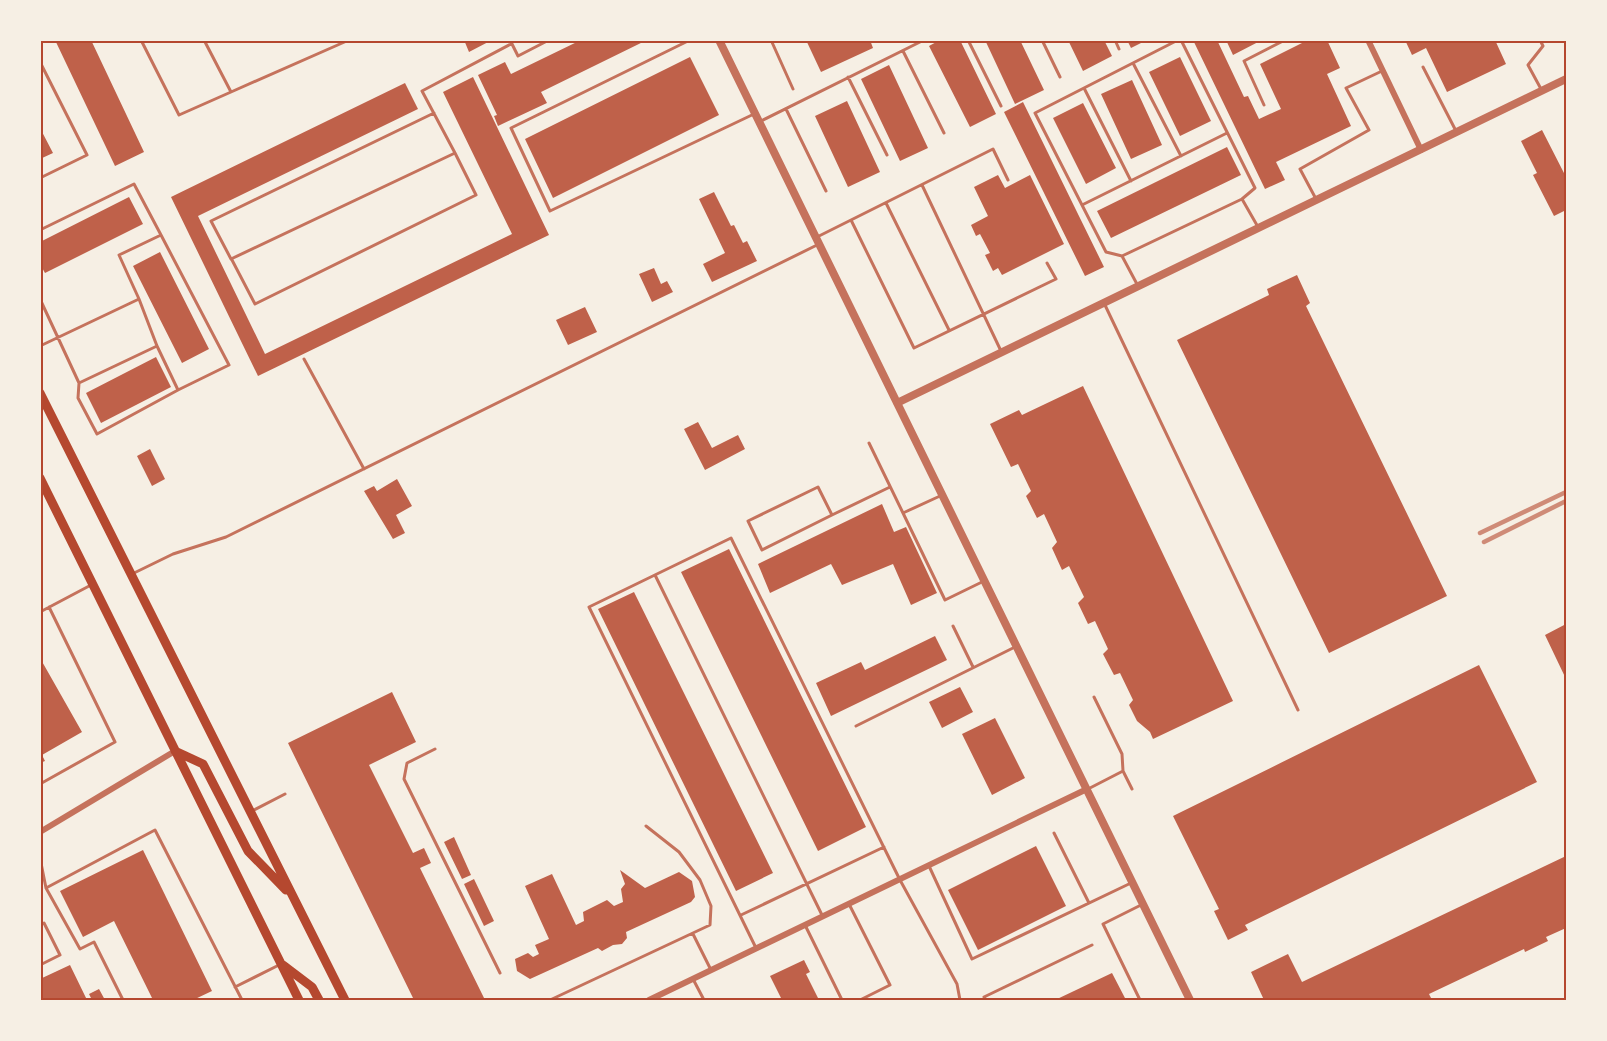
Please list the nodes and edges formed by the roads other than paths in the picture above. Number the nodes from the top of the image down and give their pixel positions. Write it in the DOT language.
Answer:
graph roads {
  1 [pos="141,40"];
  2 [pos="204,40"];
  3 [pos="350,40"];
  4 [pos="549,40"];
  5 [pos="690,40"];
  6 [pos="719,40"];
  7 [pos="771,40"];
  8 [pos="924,40"];
  9 [pos="968,40"];
  10 [pos="1042,40"];
  11 [pos="1115,40"];
  12 [pos="1179,40"];
  13 [pos="1285,40"];
  14 [pos="1368,40"];
  15 [pos="1540,40"];
  16 [pos="510,42"];
  17 [pos="1119,49"];
  18 [pos="903,51"];
  19 [pos="40,62"];
  20 [pos="1133,63"];
  21 [pos="1423,67"];
  22 [pos="1382,70"];
  23 [pos="849,77"];
  24 [pos="1060,77"];
  25 [pos="1566,79"];
  26 [pos="1084,88"];
  27 [pos="792,89"];
  28 [pos="1541,91"];
  29 [pos="231,92"];
  30 [pos="1264,105"];
  31 [pos="1001,106"];
  32 [pos="786,109"];
  33 [pos="434,113"];
  34 [pos="755,113"];
  35 [pos="759,122"];
  36 [pos="1457,132"];
  37 [pos="944,133"];
  38 [pos="1227,133"];
  39 [pos="1421,150"];
  40 [pos="455,153"];
  41 [pos="887,155"];
  42 [pos="1181,156"];
  43 [pos="40,178"];
  44 [pos="1008,180"];
  45 [pos="1131,181"];
  46 [pos="922,185"];
  47 [pos="826,191"];
  48 [pos="1242,199"];
  49 [pos="1317,200"];
  50 [pos="886,203"];
  51 [pos="1082,205"];
  52 [pos="851,220"];
  53 [pos="1259,228"];
  54 [pos="40,230"];
  55 [pos="161,235"];
  56 [pos="817,241"];
  57 [pos="1122,256"];
  58 [pos="231,260"];
  59 [pos="1047,263"];
  60 [pos="1138,286"];
  61 [pos="40,299"];
  62 [pos="139,299"];
  63 [pos="1104,303"];
  64 [pos="984,314"];
  65 [pos="949,331"];
  66 [pos="58,338"];
  67 [pos="40,346"];
  68 [pos="157,346"];
  69 [pos="1002,352"];
  70 [pos="304,359"];
  71 [pos="79,382"];
  72 [pos="178,390"];
  73 [pos="40,393"];
  74 [pos="897,403"];
  75 [pos="869,444"];
  76 [pos="364,469"];
  77 [pos="40,478"];
  78 [pos="890,487"];
  79 [pos="44,494"];
  80 [pos="942,495"];
  81 [pos="903,513"];
  82 [pos="832,515"];
  83 [pos="131,574"];
  84 [pos="655,575"];
  85 [pos="984,581"];
  86 [pos="93,584"];
  87 [pos="49,608"];
  88 [pos="40,612"];
  89 [pos="953,626"];
  90 [pos="1016,646"];
  91 [pos="973,668"];
  92 [pos="1094,696"];
  93 [pos="1298,710"];
  94 [pos="856,726"];
  95 [pos="435,749"];
  96 [pos="175,751"];
  97 [pos="1123,771"];
  98 [pos="40,784"];
  99 [pos="1087,789"];
  100 [pos="1132,789"];
  101 [pos="285,794"];
  102 [pos="250,812"];
  103 [pos="646,826"];
  104 [pos="40,832"];
  105 [pos="1054,833"];
  106 [pos="884,847"];
  107 [pos="40,858"];
  108 [pos="928,866"];
  109 [pos="900,880"];
  110 [pos="1132,882"];
  111 [pos="807,884"];
  112 [pos="46,888"];
  113 [pos="292,896"];
  114 [pos="1089,903"];
  115 [pos="849,904"];
  116 [pos="1143,904"];
  117 [pos="741,915"];
  118 [pos="823,916"];
  119 [pos="40,925"];
  120 [pos="805,925"];
  121 [pos="693,934"];
  122 [pos="1092,945"];
  123 [pos="756,949"];
  124 [pos="281,964"];
  125 [pos="40,965"];
  126 [pos="711,970"];
  127 [pos="500,973"];
  128 [pos="693,979"];
  129 [pos="235,987"];
  130 [pos="123,1000"];
  131 [pos="242,1000"];
  132 [pos="299,1000"];
  133 [pos="319,1000"];
  134 [pos="345,1000"];
  135 [pos="550,1000"];
  136 [pos="649,1000"];
  137 [pos="704,1000"];
  138 [pos="842,1000"];
  139 [pos="860,1000"];
  140 [pos="960,1000"];
  141 [pos="986,1000"];
  142 [pos="1140,1000"];
  143 [pos="1190,1000"];
  1 -- 29 [label="lane"];
  2 -- 29 [label="lane"];
  3 -- 29 [label="lane"];
  4 -- 16 [label="lane"];
  5 -- 34 [label="lane"];
  6 -- 34 [label="street"];
  7 -- 27 [label="lane"];
  8 -- 18 [label="lane"];
  9 -- 31 [label="lane"];
  10 -- 24 [label="lane"];
  11 -- 17 [label="lane"];
  12 -- 20 [label="lane"];
  12 -- 38 [label="lane"];
  13 -- 30 [label="lane"];
  14 -- 22 [label="street"];
  15 -- 28 [label="lane"];
  16 -- 33 [label="lane"];
  18 -- 23 [label="lane"];
  18 -- 37 [label="lane"];
  19 -- 43 [label="lane"];
  20 -- 26 [label="lane"];
  20 -- 42 [label="lane"];
  21 -- 36 [label="lane"];
  22 -- 39 [label="street"];
  22 -- 49 [label="lane"];
  23 -- 32 [label="lane"];
  23 -- 41 [label="lane"];
  25 -- 28 [label="street"];
  26 -- 45 [label="lane"];
  26 -- 51 [label="lane"];
  28 -- 36 [label="street"];
  32 -- 35 [label="lane"];
  32 -- 47 [label="lane"];
  33 -- 40 [label="lane"];
  33 -- 58 [label="lane"];
  34 -- 35 [label="street"];
  35 -- 56 [label="street"];
  36 -- 39 [label="street"];
  38 -- 42 [label="lane"];
  38 -- 48 [label="lane"];
  39 -- 49 [label="street"];
  40 -- 58 [label="lane"];
  40 -- 58 [label="lane"];
  42 -- 45 [label="lane"];
  44 -- 46 [label="lane"];
  45 -- 51 [label="lane"];
  46 -- 50 [label="lane"];
  46 -- 64 [label="lane"];
  48 -- 53 [label="lane"];
  48 -- 57 [label="lane"];
  49 -- 53 [label="street"];
  50 -- 52 [label="lane"];
  50 -- 65 [label="lane"];
  51 -- 57 [label="lane"];
  52 -- 56 [label="lane"];
  52 -- 65 [label="lane"];
  53 -- 60 [label="street"];
  54 -- 55 [label="lane"];
  55 -- 62 [label="lane"];
  55 -- 72 [label="lane"];
  56 -- 74 [label="street"];
  56 -- 76 [label="lane"];
  57 -- 60 [label="lane"];
  59 -- 64 [label="lane"];
  60 -- 63 [label="street"];
  61 -- 66 [label="lane"];
  62 -- 66 [label="lane"];
  62 -- 68 [label="lane"];
  63 -- 69 [label="street"];
  63 -- 93 [label="lane"];
  64 -- 65 [label="lane"];
  64 -- 69 [label="lane"];
  66 -- 67 [label="lane"];
  66 -- 71 [label="lane"];
  68 -- 71 [label="lane"];
  68 -- 72 [label="lane"];
  69 -- 74 [label="street"];
  70 -- 76 [label="lane"];
  71 -- 72 [label="lane"];
  73 -- 83 [label="main road"];
  74 -- 80 [label="street"];
  75 -- 78 [label="lane"];
  76 -- 83 [label="lane"];
  77 -- 79 [label="main road"];
  78 -- 81 [label="lane"];
  78 -- 82 [label="lane"];
  79 -- 86 [label="main road"];
  80 -- 81 [label="lane"];
  80 -- 85 [label="street"];
  81 -- 85 [label="lane"];
  82 -- 82 [label="lane"];
  83 -- 102 [label="main road"];
  84 -- 106 [label="lane"];
  84 -- 111 [label="lane"];
  84 -- 117 [label="lane"];
  85 -- 90 [label="street"];
  86 -- 87 [label="lane"];
  86 -- 96 [label="main road"];
  87 -- 88 [label="lane"];
  87 -- 98 [label="lane"];
  89 -- 91 [label="lane"];
  90 -- 91 [label="lane"];
  90 -- 99 [label="street"];
  91 -- 94 [label="lane"];
  92 -- 97 [label="lane"];
  95 -- 127 [label="lane"];
  96 -- 104 [label="street"];
  96 -- 113 [label="main road"];
  96 -- 124 [label="main road"];
  97 -- 99 [label="lane"];
  97 -- 100 [label="lane"];
  99 -- 108 [label="street"];
  99 -- 110 [label="street"];
  101 -- 102 [label="lane"];
  102 -- 113 [label="main road"];
  103 -- 121 [label="lane"];
  105 -- 114 [label="lane"];
  106 -- 109 [label="lane"];
  106 -- 111 [label="lane"];
  107 -- 112 [label="lane"];
  108 -- 109 [label="street"];
  108 -- 114 [label="lane"];
  109 -- 115 [label="street"];
  109 -- 140 [label="lane"];
  110 -- 114 [label="lane"];
  110 -- 116 [label="street"];
  111 -- 117 [label="lane"];
  111 -- 118 [label="lane"];
  112 -- 129 [label="lane"];
  112 -- 130 [label="lane"];
  113 -- 134 [label="main road"];
  115 -- 118 [label="street"];
  115 -- 139 [label="lane"];
  116 -- 142 [label="lane"];
  116 -- 143 [label="street"];
  117 -- 123 [label="lane"];
  118 -- 120 [label="street"];
  119 -- 125 [label="lane"];
  120 -- 123 [label="street"];
  120 -- 138 [label="lane"];
  121 -- 126 [label="lane"];
  121 -- 135 [label="lane"];
  122 -- 141 [label="lane"];
  123 -- 126 [label="street"];
  124 -- 129 [label="lane"];
  124 -- 132 [label="main road"];
  124 -- 133 [label="main road"];
  126 -- 128 [label="street"];
  128 -- 136 [label="street"];
  128 -- 137 [label="lane"];
  129 -- 131 [label="lane"];
}
